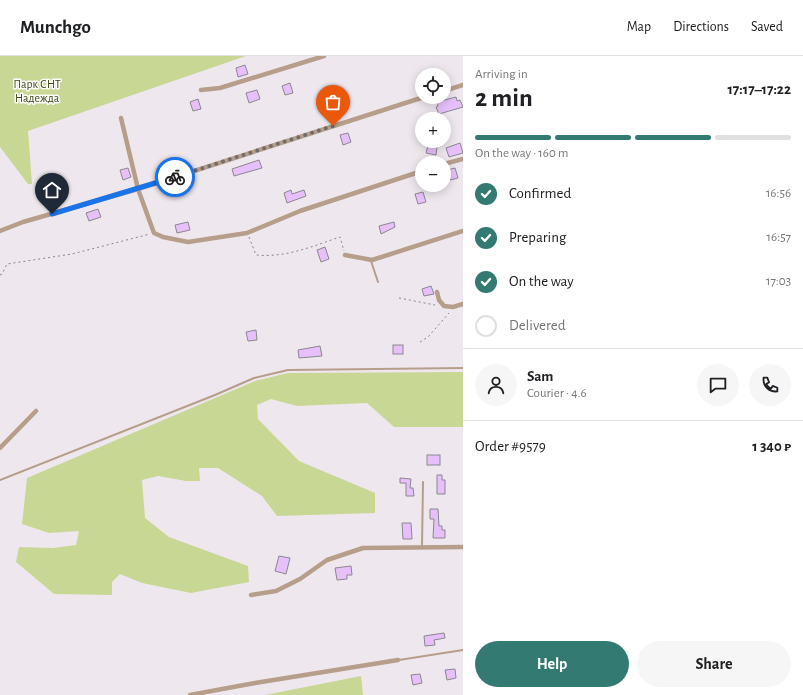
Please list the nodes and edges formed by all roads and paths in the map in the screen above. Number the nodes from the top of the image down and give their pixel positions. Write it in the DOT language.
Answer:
graph roads {
  1 [pos="324,56"];
  2 [pos="463,84"];
  3 [pos="451,88"];
  4 [pos="201,90"];
  5 [pos="415,100"];
  6 [pos="121,118"];
  7 [pos="463,159"];
  8 [pos="451,162"];
  9 [pos="415,173"];
  10 [pos="138,189"];
  11 [pos="0,231"];
  12 [pos="463,231"];
  13 [pos="154,233"];
  14 [pos="249,233"];
  15 [pos="345,255"];
  16 [pos="371,260"];
  17 [pos="0,275"];
  18 [pos="378,282"];
  19 [pos="437,292"];
  20 [pos="399,298"];
  21 [pos="463,304"];
  22 [pos="444,306"];
  23 [pos="453,307"];
  24 [pos="420,342"];
  25 [pos="463,368"];
  26 [pos="36,412"];
  27 [pos="0,448"];
  28 [pos="0,480"];
  29 [pos="423,482"];
  30 [pos="422,547"];
  31 [pos="463,547"];
  32 [pos="251,595"];
  33 [pos="463,650"];
  34 [pos="398,660"];
  35 [pos="190,695"];
  1 -- 4 [label="street"];
  2 -- 3 [label="street"];
  5 -- 10 [label="street"];
  6 -- 10 [label="street"];
  7 -- 8 [label="street"];
  9 -- 14 [label="street"];
  10 -- 11 [label="street"];
  10 -- 13 [label="street"];
  12 -- 16 [label="street"];
  13 -- 14 [label="street"];
  13 -- 17 [label="path"];
  14 -- 15 [label="path"];
  15 -- 16 [label="street"];
  16 -- 18 [label="lane"];
  19 -- 22 [label="street"];
  20 -- 22 [label="path"];
  21 -- 23 [label="street"];
  22 -- 23 [label="street"];
  23 -- 24 [label="path"];
  25 -- 28 [label="lane"];
  26 -- 27 [label="street"];
  29 -- 30 [label="lane"];
  30 -- 31 [label="street"];
  30 -- 32 [label="street"];
  33 -- 34 [label="lane"];
  34 -- 35 [label="street"];
}
